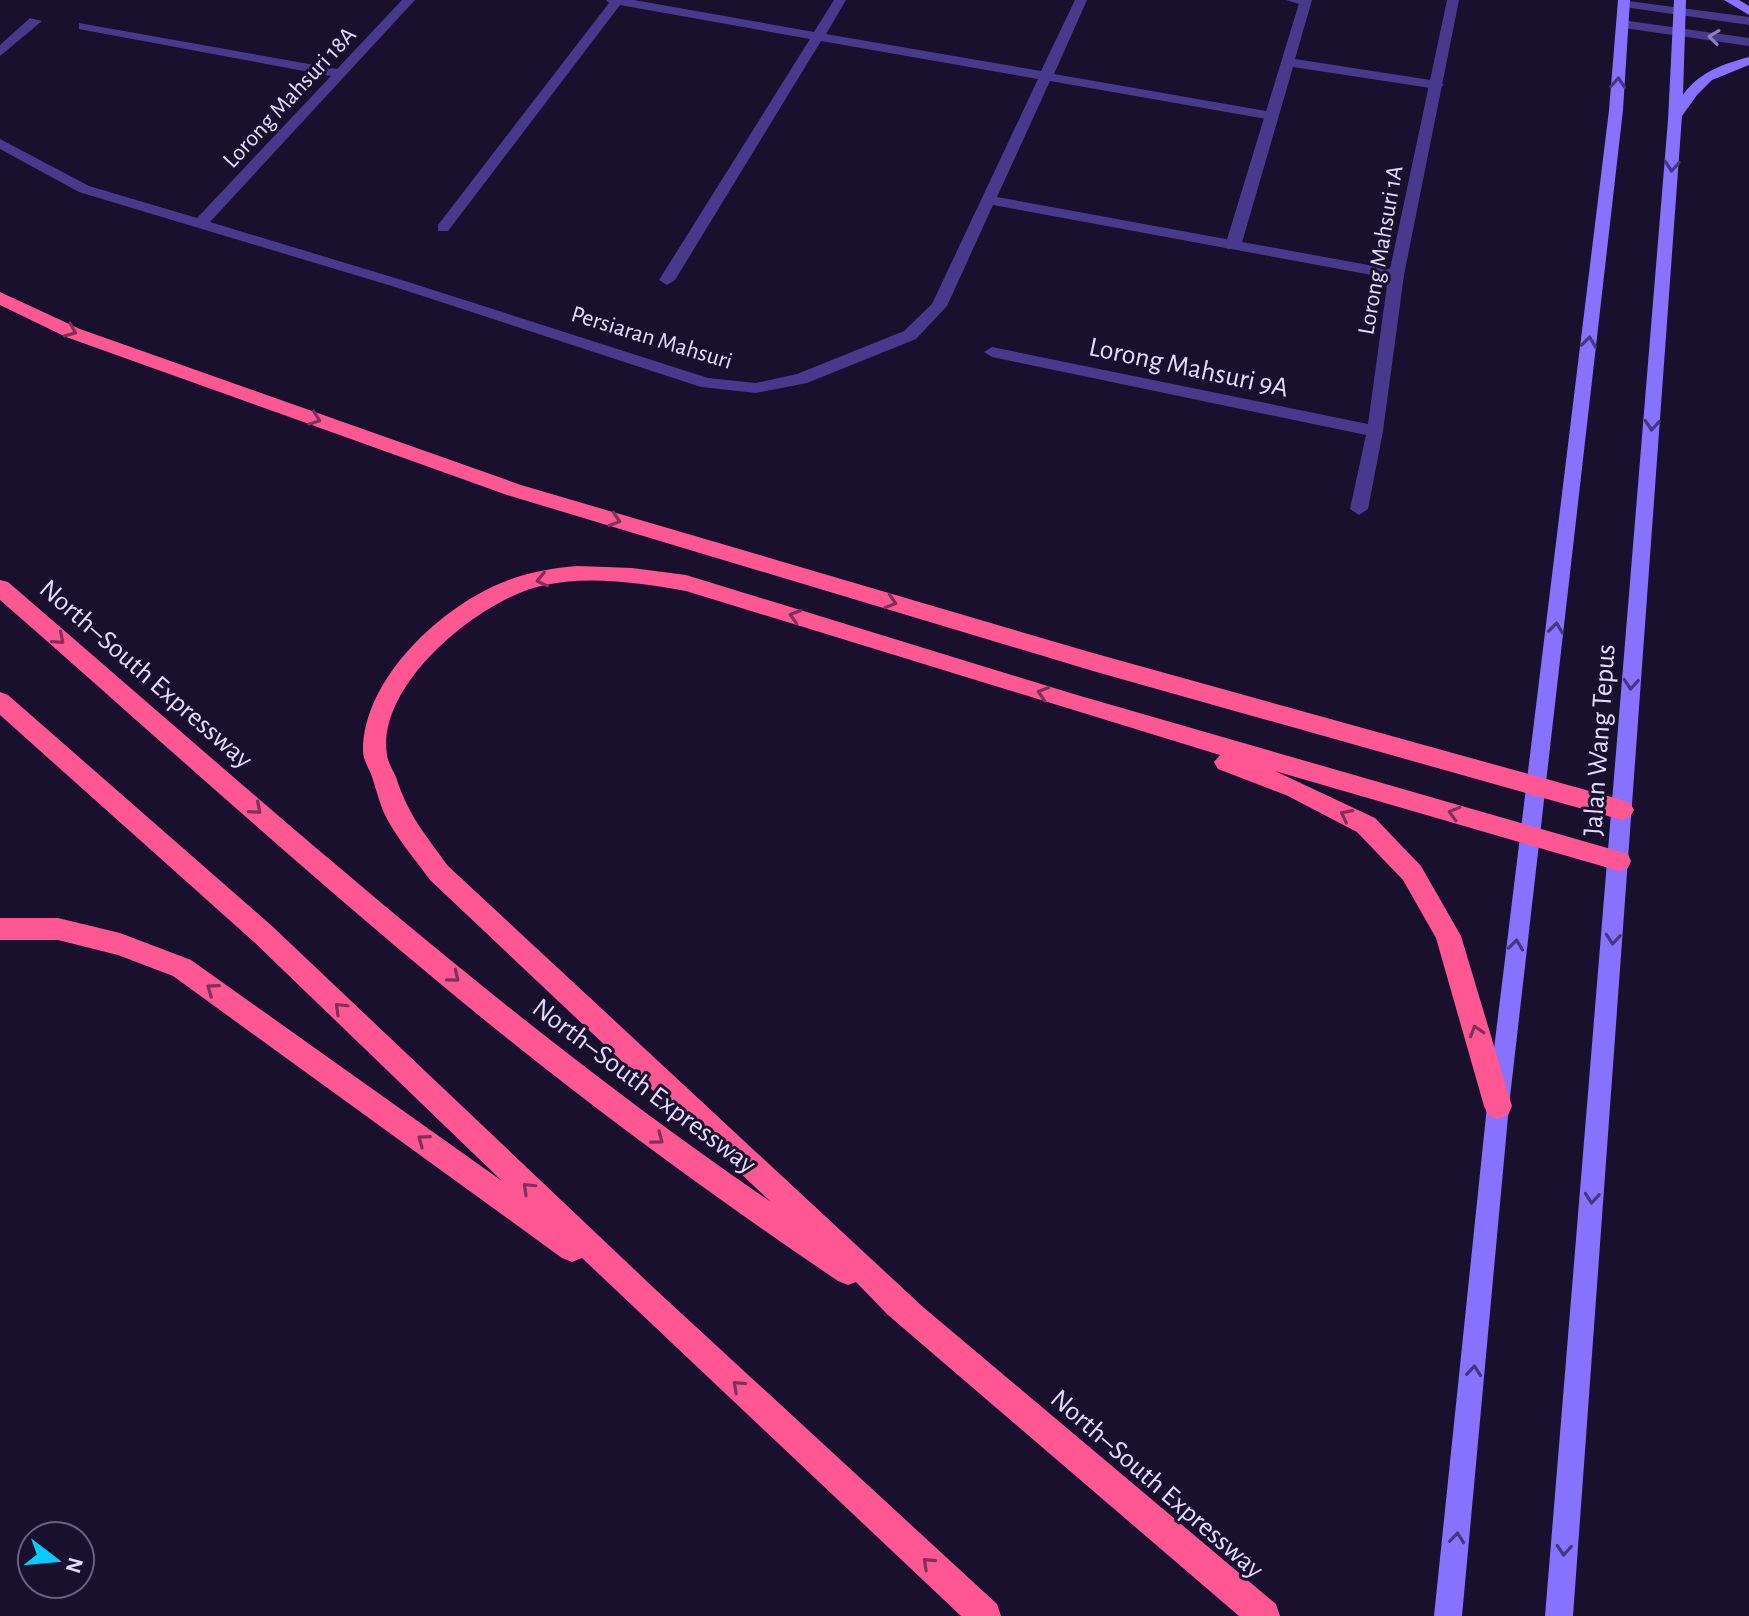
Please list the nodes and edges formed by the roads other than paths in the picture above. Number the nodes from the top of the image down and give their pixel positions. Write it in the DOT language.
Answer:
graph roads {
  1 [pos="409,0"];
  2 [pos="614,0"];
  3 [pos="840,0"];
  4 [pos="1081,0"];
  5 [pos="1453,0"];
  6 [pos="1730,0"];
  7 [pos="1301,1"];
  8 [pos="1624,2"];
  9 [pos="1679,6"];
  10 [pos="1749,11"];
  11 [pos="35,21"];
  12 [pos="1749,21"];
  13 [pos="1622,24"];
  14 [pos="84,26"];
  15 [pos="1678,32"];
  16 [pos="818,36"];
  17 [pos="1749,42"];
  18 [pos="0,52"];
  19 [pos="1749,61"];
  20 [pos="1288,62"];
  21 [pos="341,74"];
  22 [pos="1045,76"];
  23 [pos="1437,85"];
  24 [pos="1272,116"];
  25 [pos="1675,120"];
  26 [pos="0,143"];
  27 [pos="988,200"];
  28 [pos="201,223"];
  29 [pos="443,228"];
  30 [pos="1233,246"];
  31 [pos="1396,275"];
  32 [pos="667,280"];
  33 [pos="0,298"];
  34 [pos="992,352"];
  35 [pos="1375,431"];
  36 [pos="1359,509"];
  37 [pos="0,588"];
  38 [pos="0,701"];
  39 [pos="1077,704"];
  40 [pos="1537,789"];
  41 [pos="1622,810"];
  42 [pos="1529,835"];
  43 [pos="1619,861"];
  44 [pos="0,929"];
  45 [pos="1498,1106"];
  46 [pos="646,1300"];
  47 [pos="911,1314"];
  48 [pos="985,1616"];
  49 [pos="1264,1616"];
  50 [pos="1448,1616"];
  51 [pos="1559,1616"];
  1 -- 21 [label="street, Lorong Mahsuri 18A"];
  2 -- 16 [label="street"];
  2 -- 29 [label="street"];
  3 -- 16 [label="street"];
  4 -- 22 [label="street, Persiaran Mahsuri"];
  5 -- 23 [label="street, Lorong Mahsuri 1A"];
  6 -- 10 [label="main road"];
  7 -- 20 [label="street"];
  8 -- 9 [label="street"];
  8 -- 13 [label="main road, Jalan Wang Tepus"];
  9 -- 12 [label="street"];
  9 -- 15 [label="main road, Jalan Wang Tepus"];
  11 -- 18 [label="street"];
  13 -- 15 [label="street"];
  40 -- 13 [label="main road, Jalan Wang Tepus, one-way"];
  14 -- 21 [label="street"];
  17 -- 15 [label="street, one-way"];
  15 -- 25 [label="main road, Jalan Wang Tepus"];
  16 -- 22 [label="street"];
  16 -- 32 [label="street"];
  19 -- 25 [label="main road"];
  20 -- 23 [label="street"];
  20 -- 24 [label="street"];
  21 -- 28 [label="street, Lorong Mahsuri 18A"];
  22 -- 24 [label="street"];
  22 -- 27 [label="street, Persiaran Mahsuri"];
  23 -- 31 [label="street, Lorong Mahsuri 1A"];
  24 -- 30 [label="street"];
  25 -- 41 [label="main road, Jalan Wang Tepus, one-way"];
  26 -- 28 [label="street, Persiaran Mahsuri"];
  27 -- 28 [label="street, Persiaran Mahsuri"];
  27 -- 30 [label="street"];
  30 -- 31 [label="street"];
  31 -- 35 [label="street, Lorong Mahsuri 1A"];
  33 -- 40 [label="highway, one-way"];
  34 -- 35 [label="street, Lorong Mahsuri 9A"];
  35 -- 36 [label="street, Lorong Mahsuri 1A"];
  37 -- 47 [label="highway, North–South Expressway, one-way"];
  46 -- 38 [label="highway, one-way"];
  42 -- 39 [label="highway, one-way"];
  45 -- 39 [label="highway, one-way"];
  39 -- 47 [label="highway, one-way"];
  40 -- 41 [label="highway"];
  40 -- 42 [label="main road, Jalan Wang Tepus"];
  41 -- 43 [label="main road, Jalan Wang Tepus"];
  42 -- 43 [label="highway"];
  45 -- 42 [label="main road, Jalan Wang Tepus, one-way"];
  43 -- 51 [label="main road, Jalan Wang Tepus, one-way"];
  46 -- 44 [label="highway, one-way"];
  50 -- 45 [label="main road, Jalan Wang Tepus, one-way"];
  48 -- 46 [label="highway, one-way"];
  47 -- 49 [label="highway, North–South Expressway"];
}
